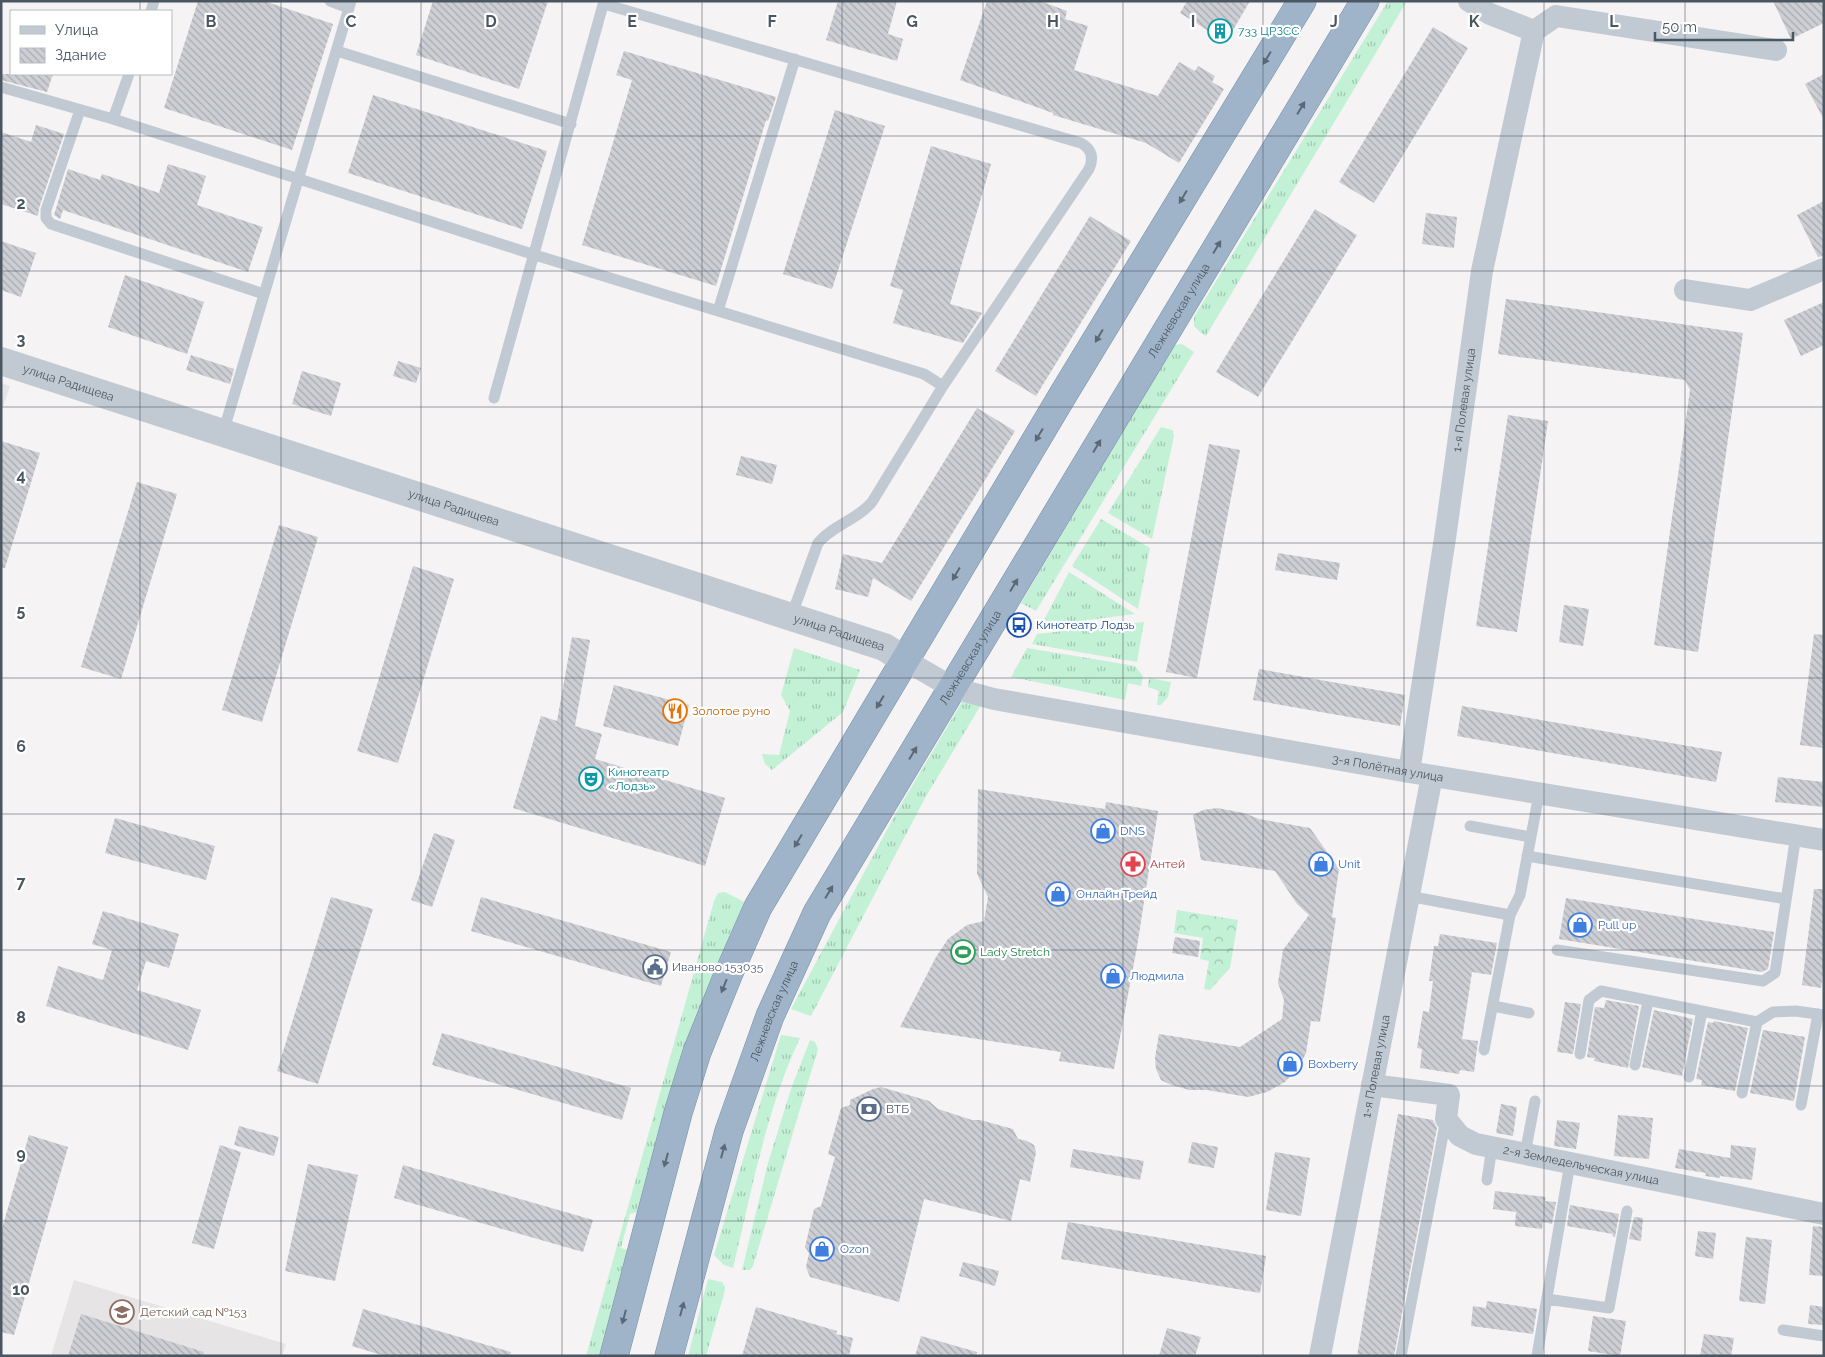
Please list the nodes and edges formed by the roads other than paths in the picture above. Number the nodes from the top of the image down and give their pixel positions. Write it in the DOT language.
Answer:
graph roads {
  1 [pos="330,1"];
  2 [pos="1302,1"];
  3 [pos="1365,1"];
  4 [pos="1469,1"];
  5 [pos="604,2"];
  6 [pos="350,5"];
  7 [pos="1534,31"];
  8 [pos="1776,50"];
  9 [pos="337,51"];
  10 [pos="795,60"];
  11 [pos="129,75"];
  12 [pos="1,86"];
  13 [pos="80,110"];
  14 [pos="113,119"];
  15 [pos="571,124"];
  16 [pos="299,179"];
  17 [pos="535,254"];
  18 [pos="1824,269"];
  19 [pos="1685,290"];
  20 [pos="264,294"];
  21 [pos="718,311"];
  22 [pos="1,361"];
  23 [pos="943,386"];
  24 [pos="494,398"];
  25 [pos="223,433"];
  26 [pos="791,617"];
  27 [pos="905,660"];
  28 [pos="953,688"];
  29 [pos="1410,772"];
  30 [pos="1432,776"];
  31 [pos="1539,794"];
  32 [pos="1470,826"];
  33 [pos="1796,835"];
  34 [pos="1531,837"];
  35 [pos="1824,840"];
  36 [pos="1527,856"];
  37 [pos="1408,896"];
  38 [pos="1786,899"];
  39 [pos="1510,914"];
  40 [pos="1557,950"];
  41 [pos="1648,1000"];
  42 [pos="1492,1006"];
  43 [pos="1702,1011"];
  44 [pos="1529,1012"];
  45 [pos="1821,1015"];
  46 [pos="1757,1022"];
  47 [pos="1484,1050"];
  48 [pos="1580,1054"];
  49 [pos="1635,1065"];
  50 [pos="1689,1077"];
  51 [pos="1372,1085"];
  52 [pos="1742,1093"];
  53 [pos="1535,1101"];
  54 [pos="1801,1105"];
  55 [pos="1446,1119"];
  56 [pos="1492,1147"];
  57 [pos="1525,1154"];
  58 [pos="1570,1163"];
  59 [pos="1487,1180"];
  60 [pos="1627,1211"];
  61 [pos="1824,1214"];
  62 [pos="1547,1299"];
  63 [pos="1783,1330"];
  64 [pos="1824,1336"];
  65 [pos="614,1356"];
  66 [pos="670,1356"];
  67 [pos="1320,1356"];
  68 [pos="1401,1356"];
  69 [pos="1537,1356"];
  1 -- 6 [label="lane"];
  2 -- 27 [label="highway, one-way"];
  28 -- 3 [label="highway, Лежневская улица, one-way"];
  4 -- 7 [label="street"];
  5 -- 10 [label="lane"];
  5 -- 15 [label="lane"];
  6 -- 9 [label="lane"];
  7 -- 8 [label="street"];
  7 -- 29 [label="street, 1-я Полевая улица"];
  9 -- 15 [label="lane"];
  9 -- 16 [label="lane"];
  10 -- 21 [label="lane"];
  10 -- 23 [label="lane"];
  11 -- 14 [label="lane"];
  12 -- 13 [label="lane"];
  13 -- 14 [label="lane"];
  13 -- 20 [label="lane"];
  14 -- 16 [label="lane"];
  15 -- 17 [label="lane"];
  16 -- 17 [label="lane"];
  16 -- 20 [label="lane"];
  17 -- 21 [label="lane"];
  17 -- 24 [label="lane"];
  18 -- 19 [label="street"];
  20 -- 25 [label="lane"];
  21 -- 23 [label="lane"];
  22 -- 25 [label="street, улица Радищева"];
  23 -- 26 [label="lane"];
  25 -- 26 [label="street, улица Радищева"];
  26 -- 27 [label="street, улица Радищева"];
  27 -- 28 [label="street, 3-я Полётная улица"];
  27 -- 65 [label="highway, one-way"];
  28 -- 29 [label="street, 3-я Полётная улица"];
  66 -- 28 [label="highway, Лежневская улица, one-way"];
  29 -- 30 [label="street, 3-я Полётная улица"];
  30 -- 31 [label="street, 3-я Полётная улица"];
  30 -- 37 [label="street, 1-я Полевая улица"];
  31 -- 33 [label="street, 3-я Полётная улица"];
  31 -- 34 [label="lane"];
  32 -- 34 [label="lane"];
  33 -- 35 [label="street, 3-я Полётная улица"];
  33 -- 38 [label="lane"];
  34 -- 36 [label="lane"];
  36 -- 38 [label="lane"];
  36 -- 39 [label="lane"];
  37 -- 39 [label="lane"];
  37 -- 51 [label="street, 1-я Полевая улица"];
  38 -- 40 [label="lane"];
  39 -- 42 [label="lane"];
  41 -- 43 [label="lane"];
  41 -- 48 [label="lane"];
  41 -- 49 [label="lane"];
  42 -- 44 [label="lane"];
  42 -- 47 [label="lane"];
  43 -- 46 [label="lane"];
  43 -- 50 [label="lane"];
  45 -- 46 [label="lane"];
  45 -- 54 [label="lane"];
  46 -- 52 [label="lane"];
  51 -- 55 [label="street"];
  51 -- 67 [label="street, 1-я Полевая улица"];
  53 -- 57 [label="lane"];
  55 -- 56 [label="street, 2-я Земледельческая улица"];
  55 -- 68 [label="lane"];
  56 -- 57 [label="street, 2-я Земледельческая улица"];
  56 -- 59 [label="lane"];
  57 -- 58 [label="street, 2-я Земледельческая улица"];
  58 -- 61 [label="street, 2-я Земледельческая улица"];
  58 -- 62 [label="lane"];
  60 -- 62 [label="lane"];
  62 -- 69 [label="lane"];
  63 -- 64 [label="lane"];
}
